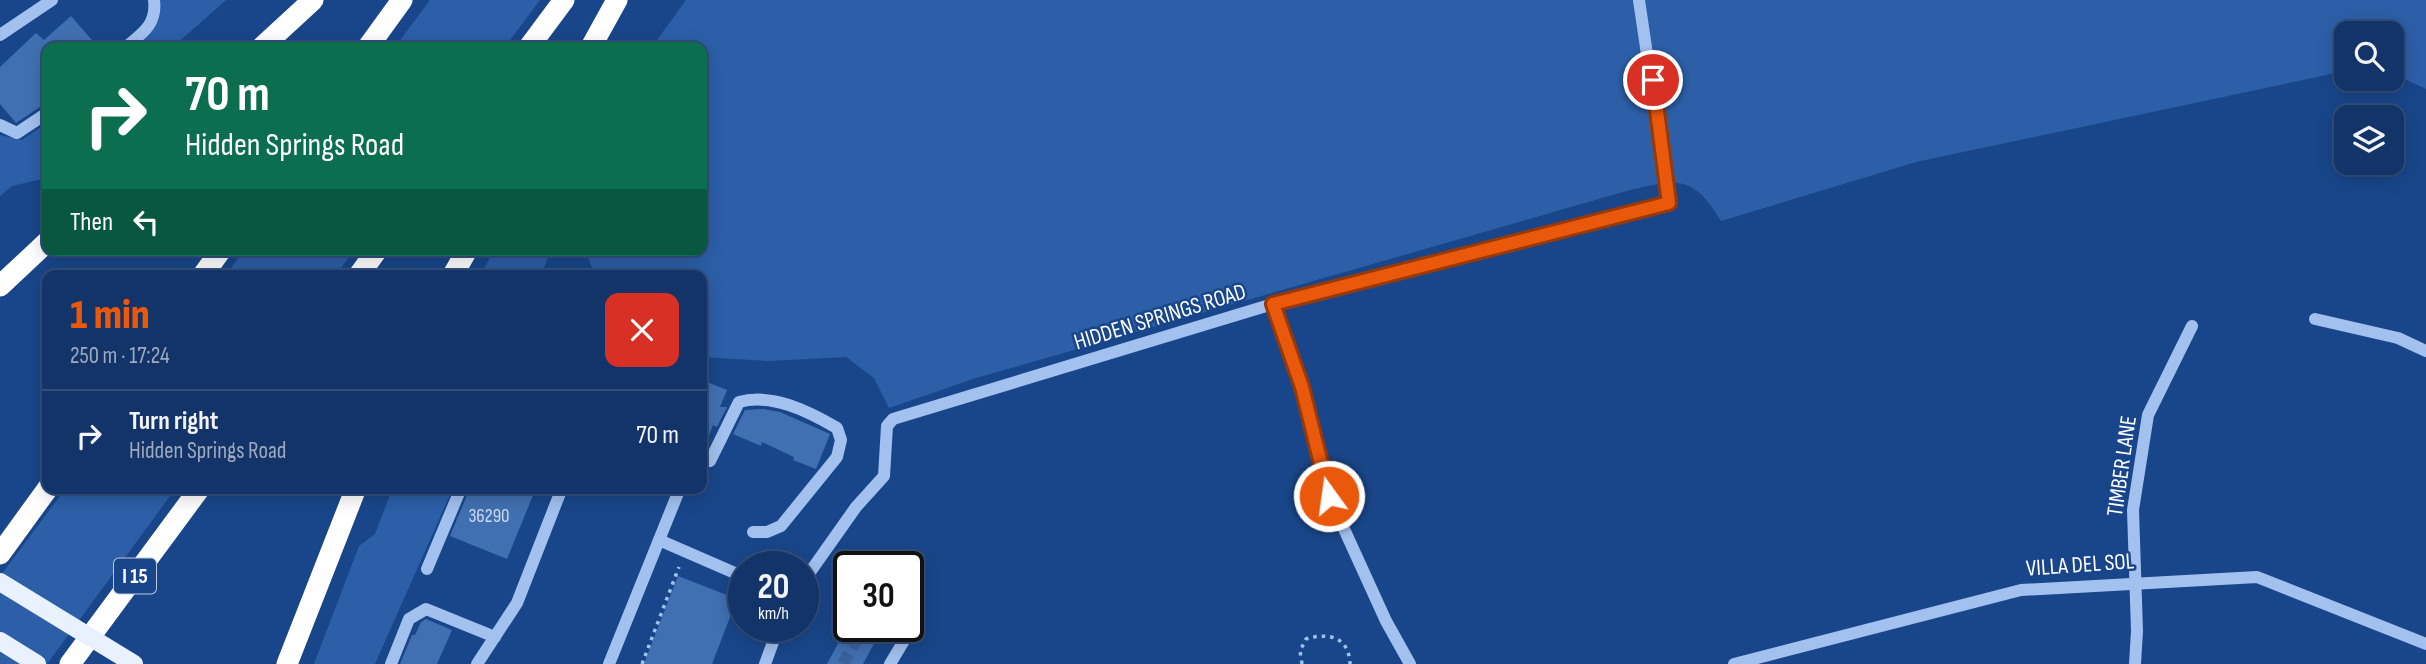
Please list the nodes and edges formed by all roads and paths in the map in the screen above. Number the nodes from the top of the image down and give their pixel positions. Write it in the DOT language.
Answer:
graph roads {
  1 [pos="50,0"];
  2 [pos="155,0"];
  3 [pos="313,0"];
  4 [pos="402,0"];
  5 [pos="564,0"];
  6 [pos="617,0"];
  7 [pos="1639,0"];
  8 [pos="0,36"];
  9 [pos="131,42"];
  10 [pos="267,42"];
  11 [pos="372,42"];
  12 [pos="533,42"];
  13 [pos="594,42"];
  14 [pos="42,116"];
  15 [pos="0,125"];
  16 [pos="42,247"];
  17 [pos="0,286"];
  18 [pos="1273,304"];
  19 [pos="2315,319"];
  20 [pos="2192,326"];
  21 [pos="2426,351"];
  22 [pos="710,461"];
  23 [pos="44,494"];
  24 [pos="196,494"];
  25 [pos="354,494"];
  26 [pos="458,494"];
  27 [pos="560,494"];
  28 [pos="678,494"];
  29 [pos="753,532"];
  30 [pos="659,540"];
  31 [pos="0,554"];
  32 [pos="819,560"];
  33 [pos="679,567"];
  34 [pos="427,569"];
  35 [pos="728,570"];
  36 [pos="0,582"];
  37 [pos="2136,582"];
  38 [pos="495,637"];
  39 [pos="0,641"];
  40 [pos="773,642"];
  41 [pos="903,642"];
  42 [pos="2426,644"];
  43 [pos="37,664"];
  44 [pos="69,664"];
  45 [pos="134,664"];
  46 [pos="287,664"];
  47 [pos="391,664"];
  48 [pos="477,664"];
  49 [pos="610,664"];
  50 [pos="642,664"];
  51 [pos="765,664"];
  52 [pos="890,664"];
  53 [pos="1302,664"];
  54 [pos="1350,664"];
  55 [pos="1410,664"];
  56 [pos="1734,664"];
  57 [pos="2135,664"];
  1 -- 8 [label="street"];
  2 -- 9 [label="street"];
  3 -- 10 [label="highway"];
  4 -- 11 [label="highway"];
  5 -- 12 [label="highway"];
  6 -- 13 [label="highway"];
  7 -- 18 [label="street, HIDDEN SPRINGS ROAD"];
  14 -- 15 [label="street"];
  16 -- 17 [label="highway"];
  18 -- 32 [label="street, HIDDEN SPRINGS ROAD"];
  18 -- 55 [label="street"];
  19 -- 21 [label="street"];
  20 -- 37 [label="street, TIMBER LANE"];
  22 -- 29 [label="street"];
  23 -- 31 [label="highway"];
  24 -- 44 [label="highway, I 15"];
  25 -- 46 [label="highway"];
  26 -- 34 [label="street"];
  27 -- 38 [label="street"];
  28 -- 30 [label="street"];
  30 -- 35 [label="street"];
  30 -- 49 [label="street"];
  33 -- 50 [label="path"];
  36 -- 45 [label="main road, bridge"];
  37 -- 42 [label="street, VILLA DEL SOL"];
  37 -- 56 [label="street, VILLA DEL SOL"];
  37 -- 57 [label="street, TIMBER LANE"];
  38 -- 47 [label="street"];
  38 -- 48 [label="street"];
  39 -- 43 [label="main road"];
  40 -- 51 [label="street"];
  41 -- 52 [label="street"];
  53 -- 54 [label="path"];
}
